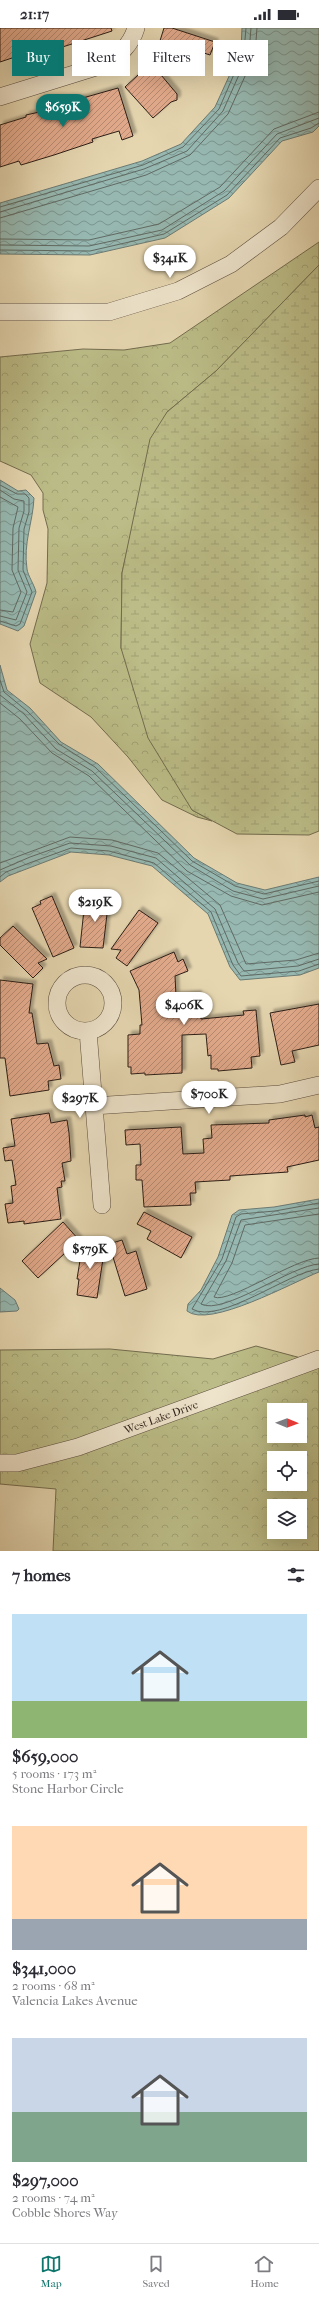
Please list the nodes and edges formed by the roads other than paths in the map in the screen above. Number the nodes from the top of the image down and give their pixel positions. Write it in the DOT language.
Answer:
graph roads {
  1 [pos="136,28"];
  2 [pos="0,96"];
  3 [pos="319,188"];
  4 [pos="0,312"];
  5 [pos="88,1031"];
  6 [pos="319,1085"];
  7 [pos="93,1106"];
  8 [pos="102,1205"];
  9 [pos="319,1359"];
  10 [pos="0,1463"];
  1 -- 2 [label="street"];
  3 -- 4 [label="street"];
  5 -- 7 [label="street"];
  6 -- 7 [label="street"];
  7 -- 8 [label="street"];
  9 -- 10 [label="street, West Lake Drive"];
}
